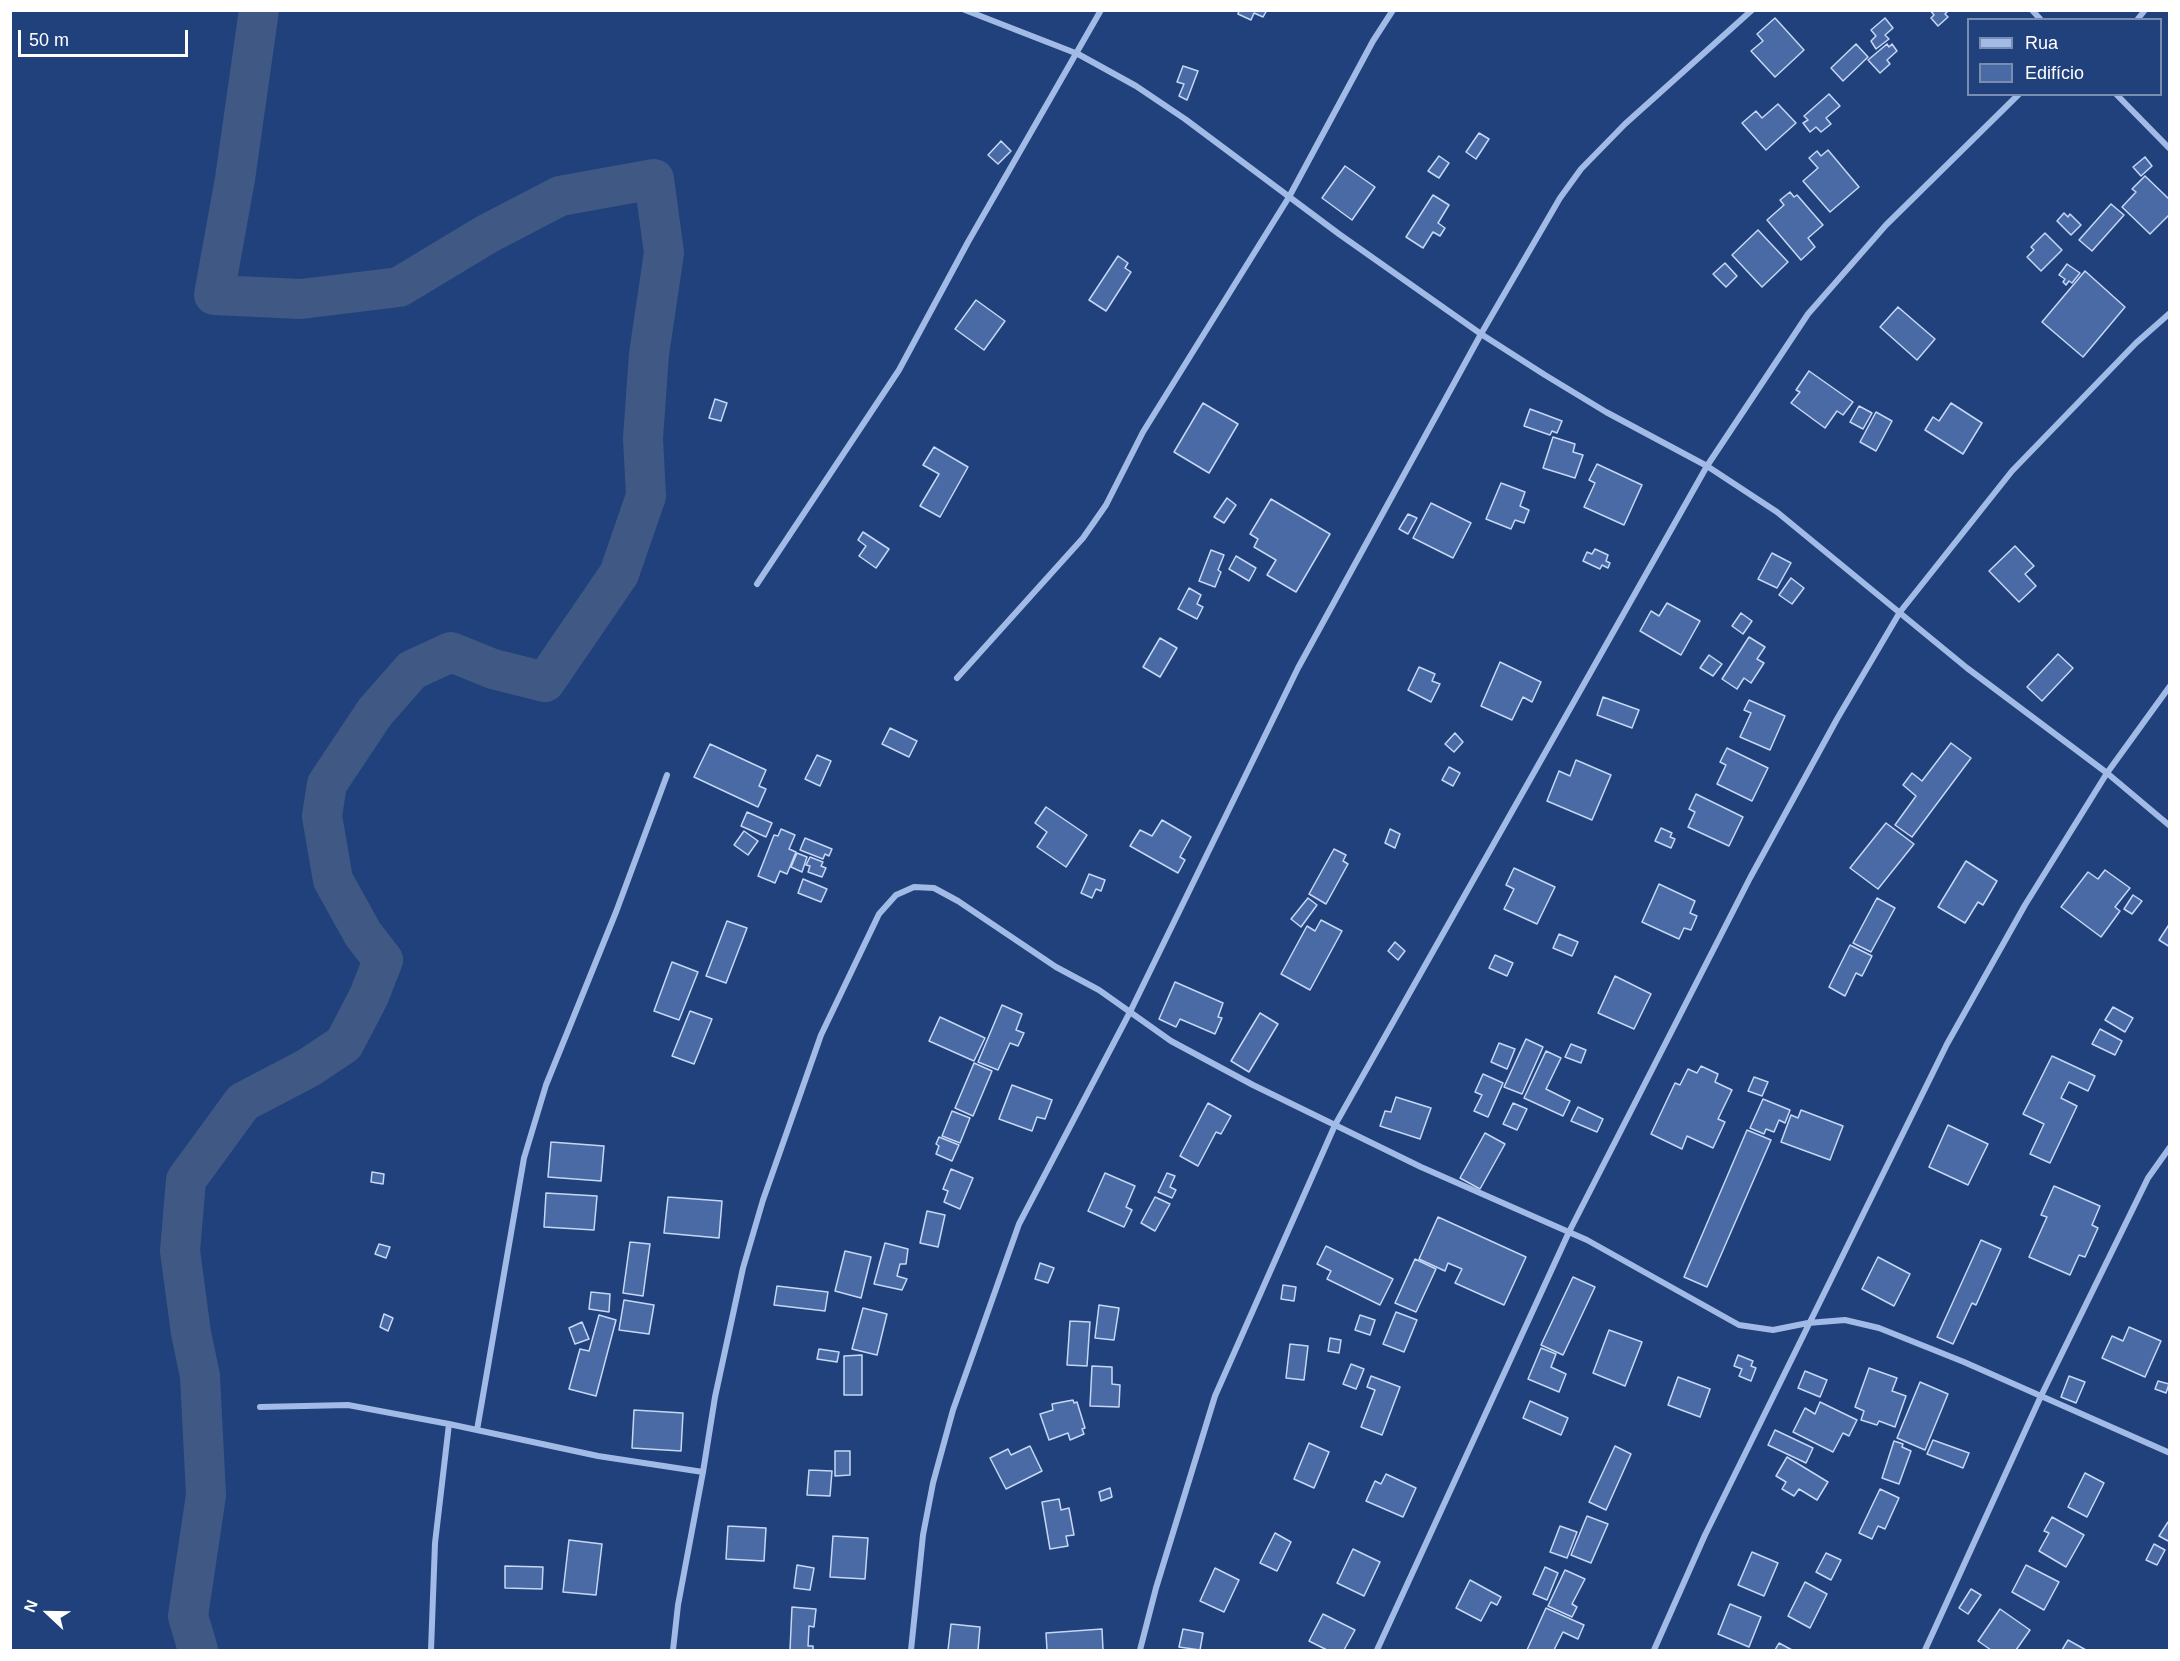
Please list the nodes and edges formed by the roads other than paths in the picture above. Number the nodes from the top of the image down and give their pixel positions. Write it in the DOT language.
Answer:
graph roads {
  1 [pos="965,10"];
  2 [pos="1101,10"];
  3 [pos="1393,10"];
  4 [pos="1752,10"];
  5 [pos="1078,54"];
  6 [pos="2017,96"];
  7 [pos="2118,96"];
  8 [pos="2169,149"];
  9 [pos="1288,197"];
  10 [pos="2169,313"];
  11 [pos="1481,334"];
  12 [pos="1707,466"];
  13 [pos="757,584"];
  14 [pos="1900,612"];
  15 [pos="957,678"];
  16 [pos="2169,687"];
  17 [pos="2107,773"];
  18 [pos="667,775"];
  19 [pos="2169,826"];
  20 [pos="1131,1010"];
  21 [pos="1335,1125"];
  22 [pos="2169,1147"];
  23 [pos="1569,1232"];
  24 [pos="1808,1323"];
  25 [pos="2041,1396"];
  26 [pos="260,1407"];
  27 [pos="449,1424"];
  28 [pos="477,1430"];
  29 [pos="2169,1453"];
  30 [pos="703,1472"];
  31 [pos="431,1650"];
  32 [pos="672,1650"];
  33 [pos="911,1650"];
  34 [pos="1140,1650"];
  35 [pos="1377,1650"];
  36 [pos="1654,1650"];
  37 [pos="1925,1650"];
  1 -- 5 [label="street"];
  2 -- 5 [label="street"];
  3 -- 9 [label="street"];
  4 -- 11 [label="street"];
  5 -- 9 [label="street"];
  5 -- 13 [label="street"];
  6 -- 12 [label="street"];
  7 -- 8 [label="street"];
  9 -- 11 [label="street"];
  9 -- 15 [label="street"];
  10 -- 14 [label="street"];
  11 -- 12 [label="street"];
  11 -- 20 [label="street"];
  12 -- 14 [label="street"];
  12 -- 21 [label="street"];
  14 -- 17 [label="street"];
  14 -- 23 [label="street"];
  16 -- 17 [label="street"];
  17 -- 19 [label="street"];
  17 -- 24 [label="street"];
  18 -- 28 [label="street"];
  20 -- 21 [label="street"];
  20 -- 30 [label="street"];
  20 -- 33 [label="street"];
  21 -- 23 [label="street"];
  21 -- 34 [label="street"];
  22 -- 25 [label="street"];
  23 -- 24 [label="street"];
  23 -- 35 [label="street"];
  24 -- 25 [label="street"];
  24 -- 36 [label="street"];
  25 -- 29 [label="street"];
  25 -- 37 [label="street"];
  26 -- 27 [label="street"];
  27 -- 28 [label="street"];
  27 -- 31 [label="street"];
  28 -- 30 [label="street"];
  30 -- 32 [label="street"];
}
